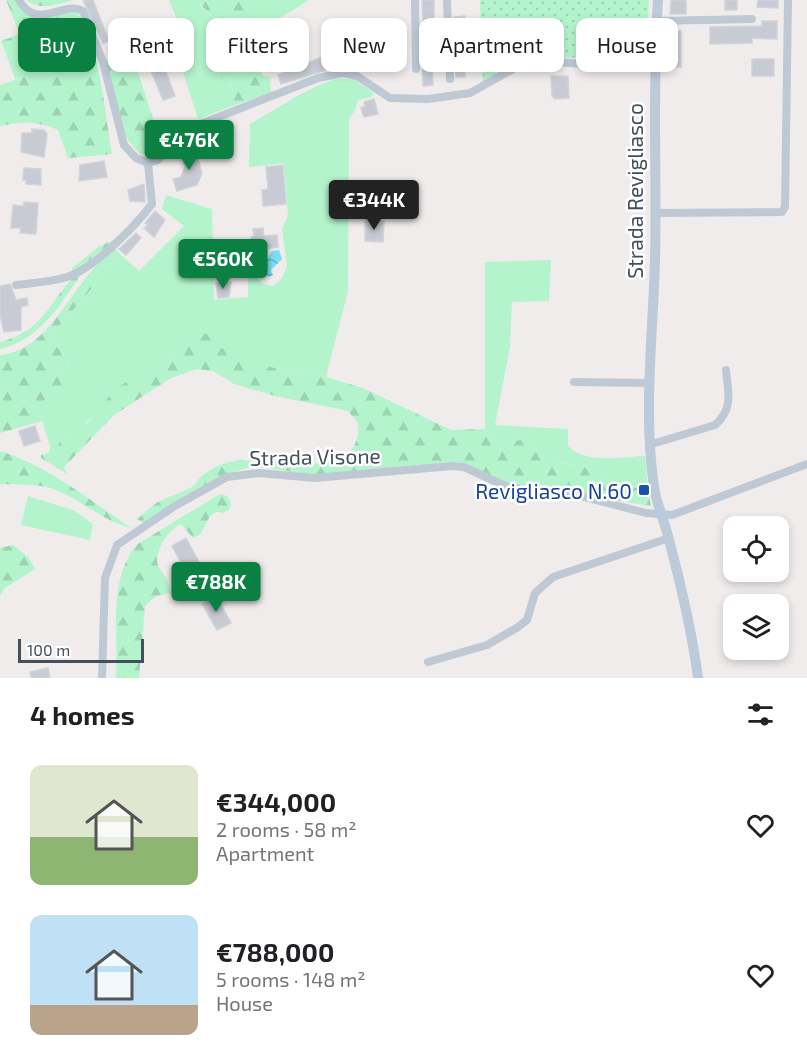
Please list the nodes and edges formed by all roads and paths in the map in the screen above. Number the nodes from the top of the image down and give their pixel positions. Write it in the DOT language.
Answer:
graph roads {
  1 [pos="19,0"];
  2 [pos="415,0"];
  3 [pos="447,0"];
  4 [pos="658,0"];
  5 [pos="788,0"];
  6 [pos="656,18"];
  7 [pos="752,19"];
  8 [pos="678,21"];
  9 [pos="576,63"];
  10 [pos="416,69"];
  11 [pos="653,72"];
  12 [pos="450,79"];
  13 [pos="148,163"];
  14 [pos="656,213"];
  15 [pos="16,285"];
  16 [pos="726,370"];
  17 [pos="574,382"];
  18 [pos="649,383"];
  19 [pos="652,444"];
  20 [pos="807,464"];
  21 [pos="660,514"];
  22 [pos="669,538"];
  23 [pos="428,662"];
  24 [pos="102,678"];
  25 [pos="698,678"];
  1 -- 13 [label="street"];
  2 -- 10 [label="street"];
  3 -- 12 [label="street"];
  4 -- 6 [label="street, Strada Revigliasco"];
  5 -- 14 [label="street"];
  7 -- 8 [label="street"];
  9 -- 13 [label="street"];
  11 -- 14 [label="street, Strada Revigliasco"];
  13 -- 15 [label="street"];
  14 -- 18 [label="street, Strada Revigliasco"];
  16 -- 19 [label="street"];
  17 -- 18 [label="street"];
  18 -- 19 [label="street, Strada Revigliasco"];
  19 -- 21 [label="street, Strada Revigliasco"];
  20 -- 21 [label="street"];
  21 -- 22 [label="street, Strada Revigliasco"];
  21 -- 24 [label="street, Strada Visone"];
  22 -- 23 [label="street"];
  22 -- 25 [label="street, Strada Revigliasco"];
}
